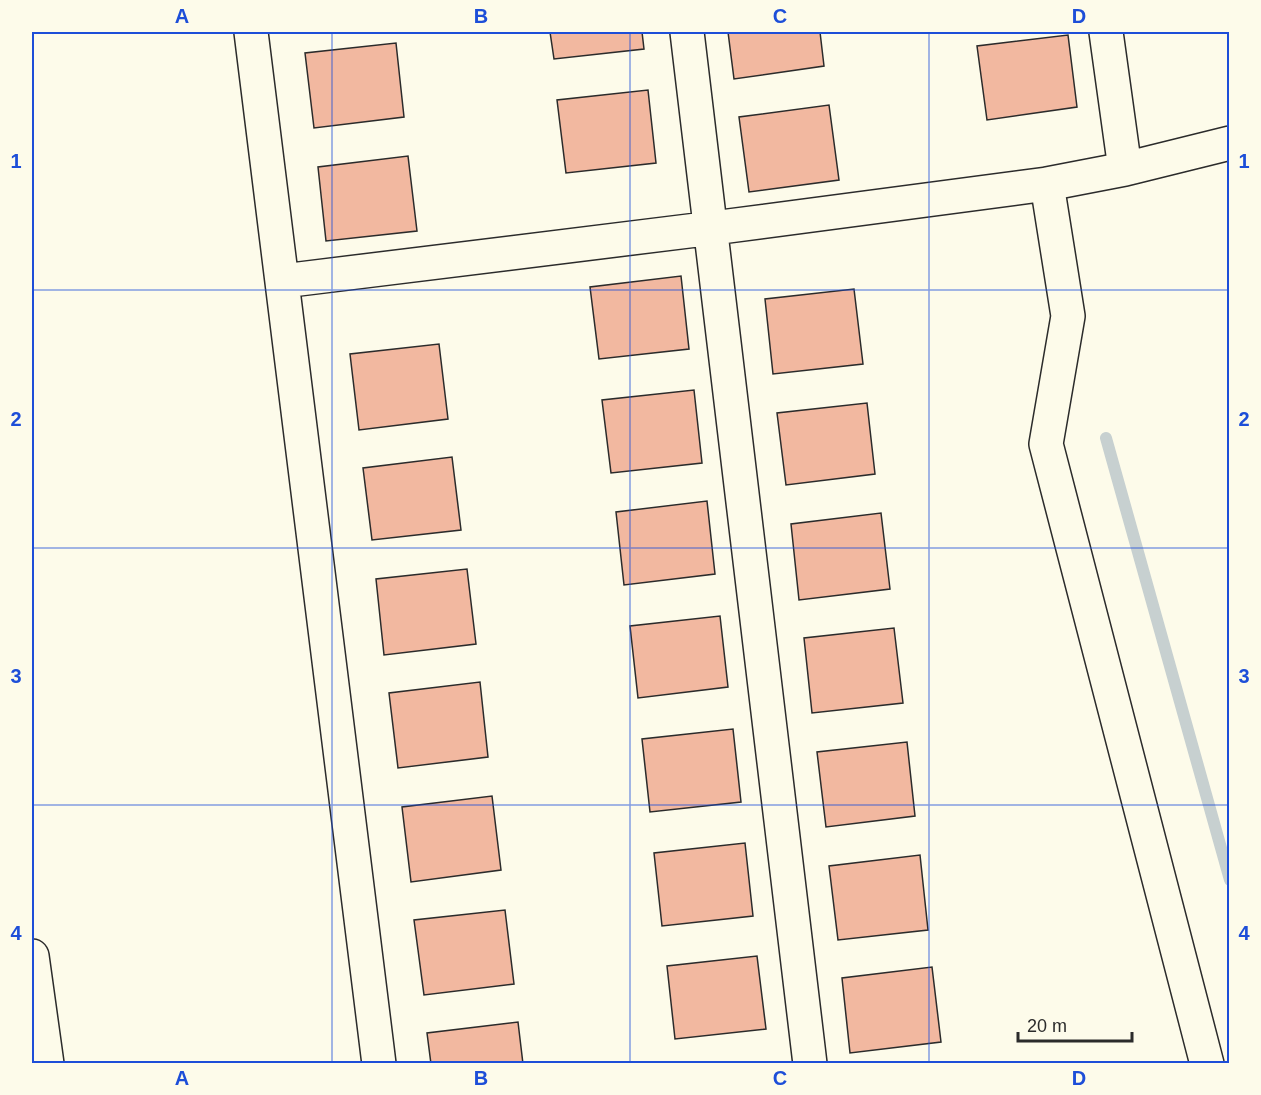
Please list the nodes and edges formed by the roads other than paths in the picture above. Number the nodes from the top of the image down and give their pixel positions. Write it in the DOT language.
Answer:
graph roads {
  1 [pos="251,32"];
  2 [pos="687,32"];
  3 [pos="1106,32"];
  4 [pos="1230,143"];
  5 [pos="1125,169"];
  6 [pos="1047,184"];
  7 [pos="712,228"];
  8 [pos="283,281"];
  9 [pos="32,956"];
  10 [pos="47,1064"];
  11 [pos="379,1064"];
  12 [pos="810,1064"];
  13 [pos="1207,1064"];
  1 -- 8 [label="main road"];
  2 -- 7 [label="main road"];
  3 -- 5 [label="main road"];
  4 -- 5 [label="main road"];
  5 -- 6 [label="main road"];
  6 -- 7 [label="main road"];
  6 -- 13 [label="main road"];
  7 -- 8 [label="main road"];
  7 -- 12 [label="main road"];
  8 -- 11 [label="main road"];
  9 -- 10 [label="main road"];
}
